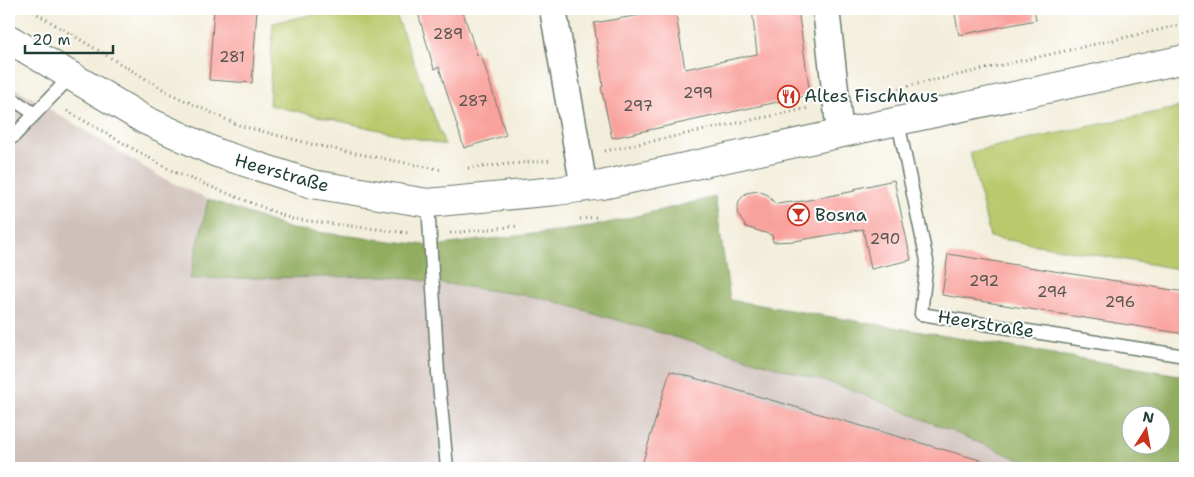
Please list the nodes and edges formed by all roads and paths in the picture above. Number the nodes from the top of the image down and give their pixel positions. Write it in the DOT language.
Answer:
graph roads {
  1 [pos="29,9"];
  2 [pos="553,9"];
  3 [pos="826,9"];
  4 [pos="1185,24"];
  5 [pos="9,39"];
  6 [pos="1185,58"];
  7 [pos="70,76"];
  8 [pos="14,100"];
  9 [pos="837,102"];
  10 [pos="35,114"];
  11 [pos="898,122"];
  12 [pos="840,134"];
  13 [pos="9,135"];
  14 [pos="579,157"];
  15 [pos="467,168"];
  16 [pos="449,170"];
  17 [pos="584,188"];
  18 [pos="428,203"];
  19 [pos="1185,356"];
  20 [pos="447,468"];
  1 -- 16 [label="path"];
  2 -- 14 [label="street"];
  3 -- 9 [label="street"];
  4 -- 9 [label="path"];
  5 -- 7 [label="street, Heerstraße"];
  6 -- 11 [label="street, Heerstraße"];
  7 -- 10 [label="lane"];
  7 -- 18 [label="street, Heerstraße"];
  8 -- 10 [label="lane"];
  9 -- 12 [label="street"];
  9 -- 14 [label="path"];
  10 -- 13 [label="lane"];
  11 -- 12 [label="street, Heerstraße"];
  11 -- 19 [label="lane, Heerstraße"];
  12 -- 17 [label="street, Heerstraße"];
  14 -- 15 [label="path"];
  14 -- 17 [label="street"];
  17 -- 18 [label="street, Heerstraße"];
  18 -- 20 [label="lane"];
}
